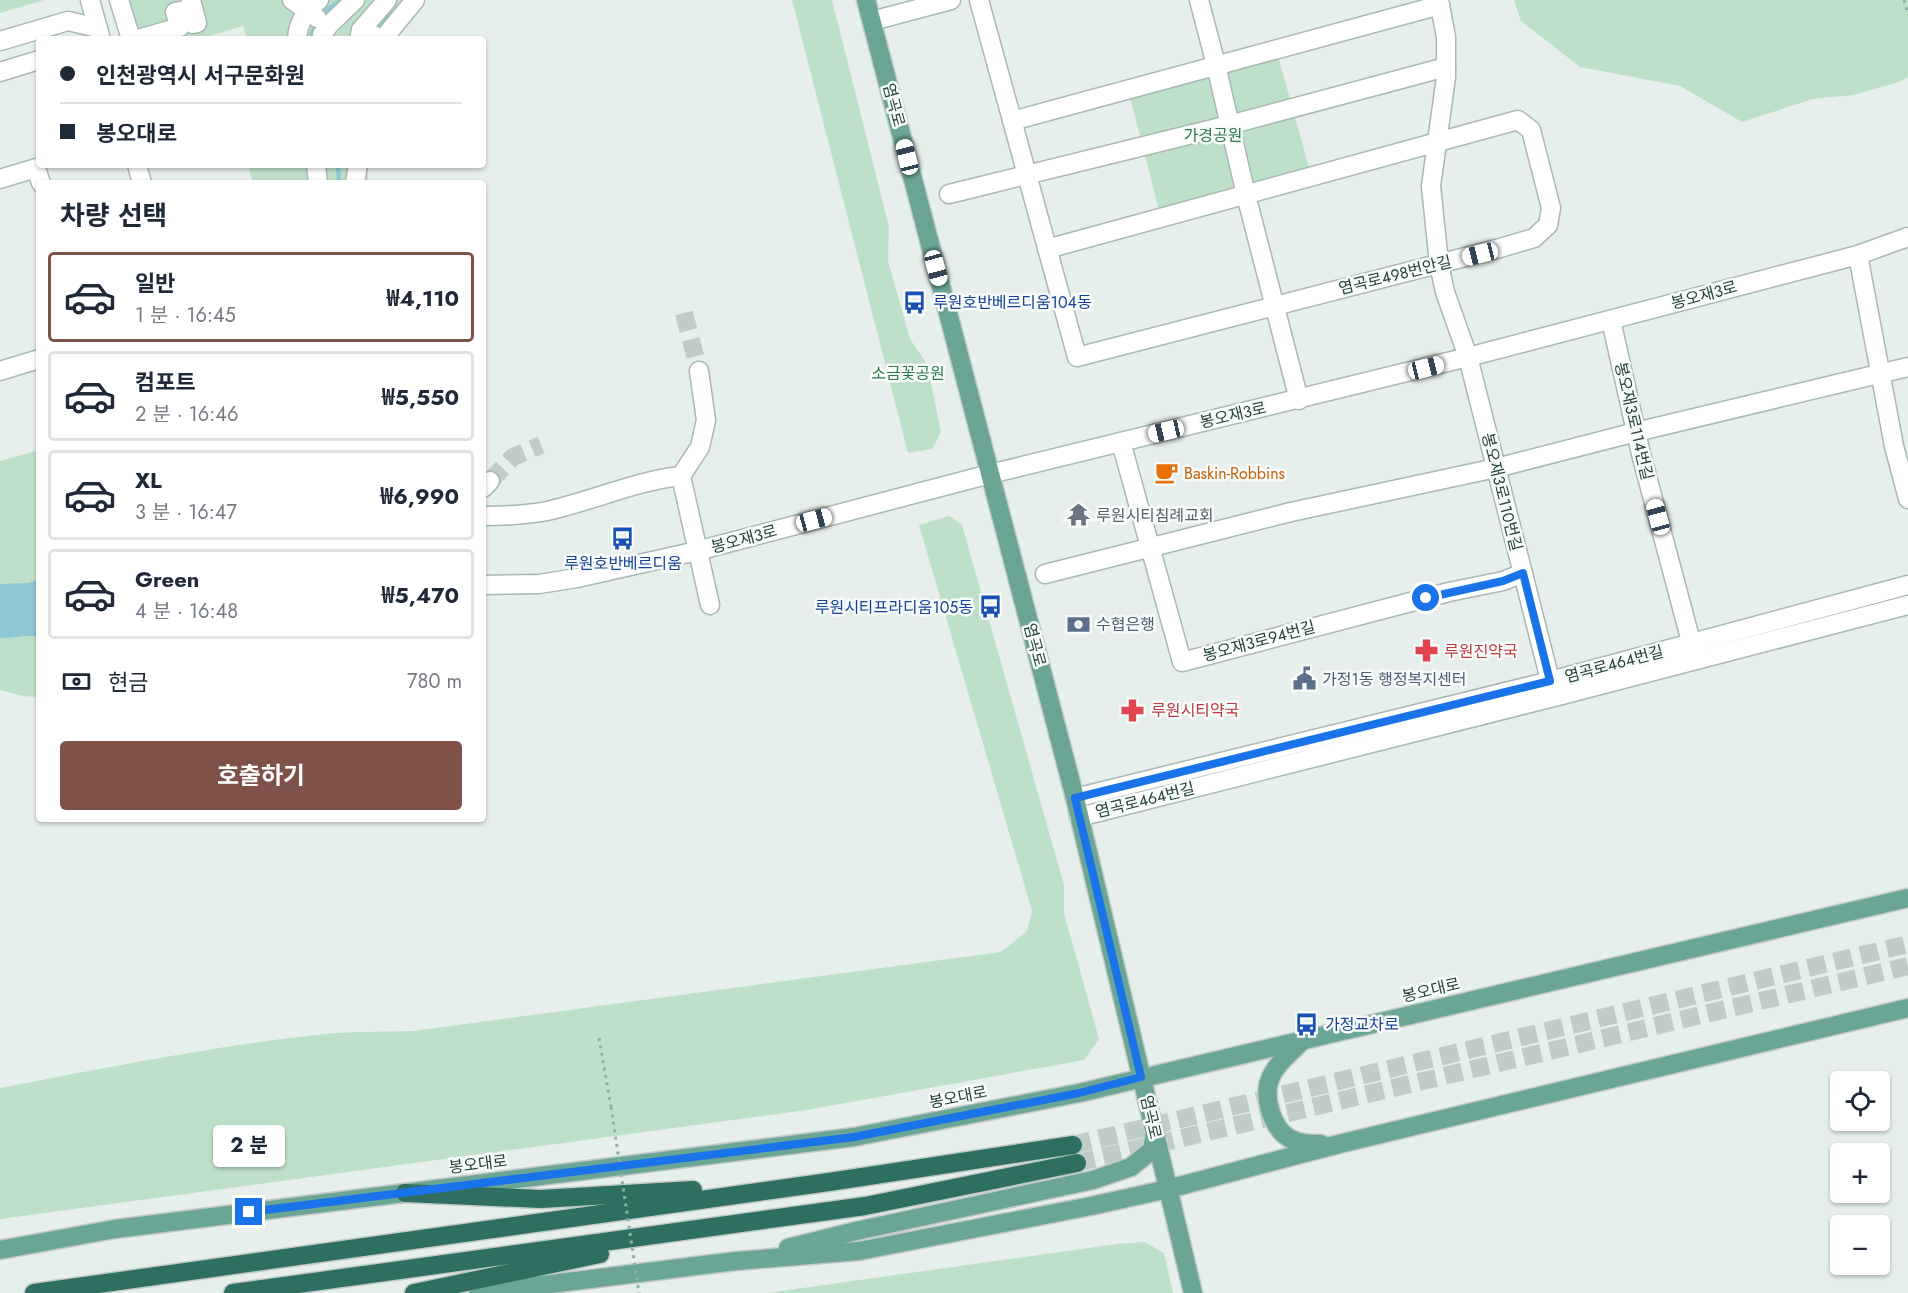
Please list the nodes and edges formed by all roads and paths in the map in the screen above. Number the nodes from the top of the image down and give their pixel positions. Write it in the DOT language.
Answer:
graph roads {
  1 [pos="90,0"];
  2 [pos="119,0"];
  3 [pos="190,0"];
  4 [pos="292,0"];
  5 [pos="355,0"];
  6 [pos="387,0"];
  7 [pos="415,0"];
  8 [pos="866,0"];
  9 [pos="951,0"];
  10 [pos="979,0"];
  11 [pos="1199,0"];
  12 [pos="1904,0"];
  13 [pos="1439,2"];
  14 [pos="313,6"];
  15 [pos="1908,15"];
  16 [pos="872,21"];
  17 [pos="326,32"];
  18 [pos="360,34"];
  19 [pos="95,35"];
  20 [pos="130,36"];
  21 [pos="148,36"];
  22 [pos="297,36"];
  23 [pos="385,36"];
  24 [pos="0,41"];
  25 [pos="36,61"];
  26 [pos="1216,65"];
  27 [pos="1446,67"];
  28 [pos="0,72"];
  29 [pos="1012,120"];
  30 [pos="1229,124"];
  31 [pos="1437,144"];
  32 [pos="36,168"];
  33 [pos="1027,175"];
  34 [pos="0,179"];
  35 [pos="949,194"];
  36 [pos="1246,195"];
  37 [pos="1908,237"];
  38 [pos="1047,249"];
  39 [pos="1858,255"];
  40 [pos="1439,264"];
  41 [pos="1275,306"];
  42 [pos="1611,320"];
  43 [pos="1468,357"];
  44 [pos="36,360"];
  45 [pos="1908,367"];
  46 [pos="0,370"];
  47 [pos="699,371"];
  48 [pos="1880,374"];
  49 [pos="1299,400"];
  50 [pos="1636,432"];
  51 [pos="1121,442"];
  52 [pos="1496,468"];
  53 [pos="990,474"];
  54 [pos="681,476"];
  55 [pos="1908,499"];
  56 [pos="486,516"];
  57 [pos="1150,547"];
  58 [pos="697,551"];
  59 [pos="1523,573"];
  60 [pos="1046,574"];
  61 [pos="486,585"];
  62 [pos="1908,585"];
  63 [pos="710,605"];
  64 [pos="1908,605"];
  65 [pos="1694,652"];
  66 [pos="1552,689"];
  67 [pos="1110,789"];
  68 [pos="1075,798"];
  69 [pos="1117,808"];
  70 [pos="1079,817"];
  71 [pos="1908,898"];
  72 [pos="1908,1001"];
  73 [pos="1908,1008"];
  74 [pos="1886,1013"];
  75 [pos="599,1038"];
  76 [pos="1304,1040"];
  77 [pos="1141,1077"];
  78 [pos="1155,1133"];
  79 [pos="1339,1144"];
  80 [pos="829,1182"];
  81 [pos="1168,1189"];
  82 [pos="405,1193"];
  83 [pos="865,1206"];
  84 [pos="0,1250"];
  85 [pos="736,1261"];
  86 [pos="34,1293"];
  87 [pos="233,1293"];
  88 [pos="414,1293"];
  89 [pos="478,1293"];
  90 [pos="639,1293"];
  91 [pos="1193,1293"];
  1 -- 19 [label="street"];
  2 -- 20 [label="street"];
  3 -- 21 [label="street"];
  4 -- 14 [label="street"];
  5 -- 17 [label="street"];
  6 -- 18 [label="street"];
  7 -- 23 [label="street"];
  8 -- 16 [label="main road, 염곡로"];
  9 -- 16 [label="street"];
  10 -- 29 [label="street, 염곡로498번안길"];
  11 -- 26 [label="street"];
  12 -- 15 [label="path"];
  13 -- 26 [label="street"];
  13 -- 27 [label="street, 봉오재3로110번길"];
  14 -- 17 [label="street"];
  14 -- 22 [label="street"];
  16 -- 53 [label="main road, 염곡로"];
  19 -- 24 [label="street"];
  25 -- 28 [label="street"];
  26 -- 29 [label="street"];
  26 -- 30 [label="street"];
  27 -- 30 [label="street"];
  27 -- 31 [label="street, 봉오재3로110번길"];
  29 -- 33 [label="street, 염곡로498번안길"];
  30 -- 33 [label="street"];
  30 -- 36 [label="street"];
  31 -- 36 [label="street, 염곡로498번안길"];
  31 -- 40 [label="street, 봉오재3로110번길"];
  31 -- 40 [label="street, 염곡로498번안길"];
  32 -- 34 [label="street"];
  33 -- 35 [label="street"];
  33 -- 38 [label="street, 염곡로498번안길"];
  36 -- 38 [label="street, 염곡로498번안길"];
  36 -- 41 [label="street"];
  37 -- 39 [label="street, 봉오재3로"];
  38 -- 41 [label="street, 염곡로498번안길"];
  39 -- 42 [label="street, 봉오재3로"];
  39 -- 48 [label="street"];
  40 -- 41 [label="street, 염곡로498번안길"];
  40 -- 43 [label="street, 봉오재3로110번길"];
  41 -- 49 [label="street"];
  42 -- 43 [label="street, 봉오재3로"];
  42 -- 50 [label="street, 봉오재3로114번길"];
  43 -- 49 [label="street, 봉오재3로"];
  43 -- 52 [label="street, 봉오재3로110번길"];
  44 -- 46 [label="street"];
  45 -- 48 [label="street"];
  47 -- 54 [label="street"];
  48 -- 50 [label="street"];
  48 -- 55 [label="street"];
  49 -- 51 [label="street, 봉오재3로"];
  50 -- 52 [label="street"];
  50 -- 65 [label="street, 봉오재3로114번길"];
  51 -- 53 [label="street, 봉오재3로"];
  51 -- 57 [label="street, 봉오재3로94번길"];
  52 -- 57 [label="street"];
  52 -- 59 [label="street, 봉오재3로110번길"];
  53 -- 58 [label="street, 봉오재3로"];
  53 -- 68 [label="main road, 염곡로"];
  54 -- 56 [label="street"];
  54 -- 58 [label="street"];
  57 -- 59 [label="street, 봉오재3로94번길"];
  57 -- 60 [label="street"];
  58 -- 61 [label="street, 봉오재3로"];
  58 -- 63 [label="street"];
  59 -- 66 [label="street, 봉오재3로110번길"];
  62 -- 65 [label="street, 염곡로464번길"];
  64 -- 65 [label="street, 염곡로464번길"];
  65 -- 66 [label="street, 염곡로464번길"];
  66 -- 67 [label="street, 염곡로464번길"];
  66 -- 69 [label="street, 염곡로464번길"];
  67 -- 68 [label="street, 염곡로464번길"];
  67 -- 69 [label="street"];
  68 -- 70 [label="main road, 염곡로"];
  69 -- 70 [label="street, 염곡로464번길"];
  70 -- 77 [label="main road, 염곡로"];
  71 -- 76 [label="main road, 봉오대로"];
  72 -- 74 [label="street"];
  73 -- 74 [label="main road"];
  74 -- 79 [label="main road"];
  75 -- 90 [label="path, bridge"];
  76 -- 77 [label="main road, 봉오대로"];
  76 -- 79 [label="main road"];
  77 -- 78 [label="main road, 염곡로"];
  77 -- 82 [label="main road, 봉오대로"];
  78 -- 81 [label="main road, 염곡로"];
  78 -- 85 [label="main road"];
  79 -- 81 [label="main road"];
  80 -- 82 [label="highway"];
  80 -- 83 [label="highway"];
  80 -- 86 [label="highway"];
  81 -- 85 [label="main road"];
  81 -- 91 [label="main road, 염곡로"];
  82 -- 84 [label="main road, 봉오대로"];
  83 -- 87 [label="highway"];
  83 -- 88 [label="highway"];
  85 -- 89 [label="main road"];
}
